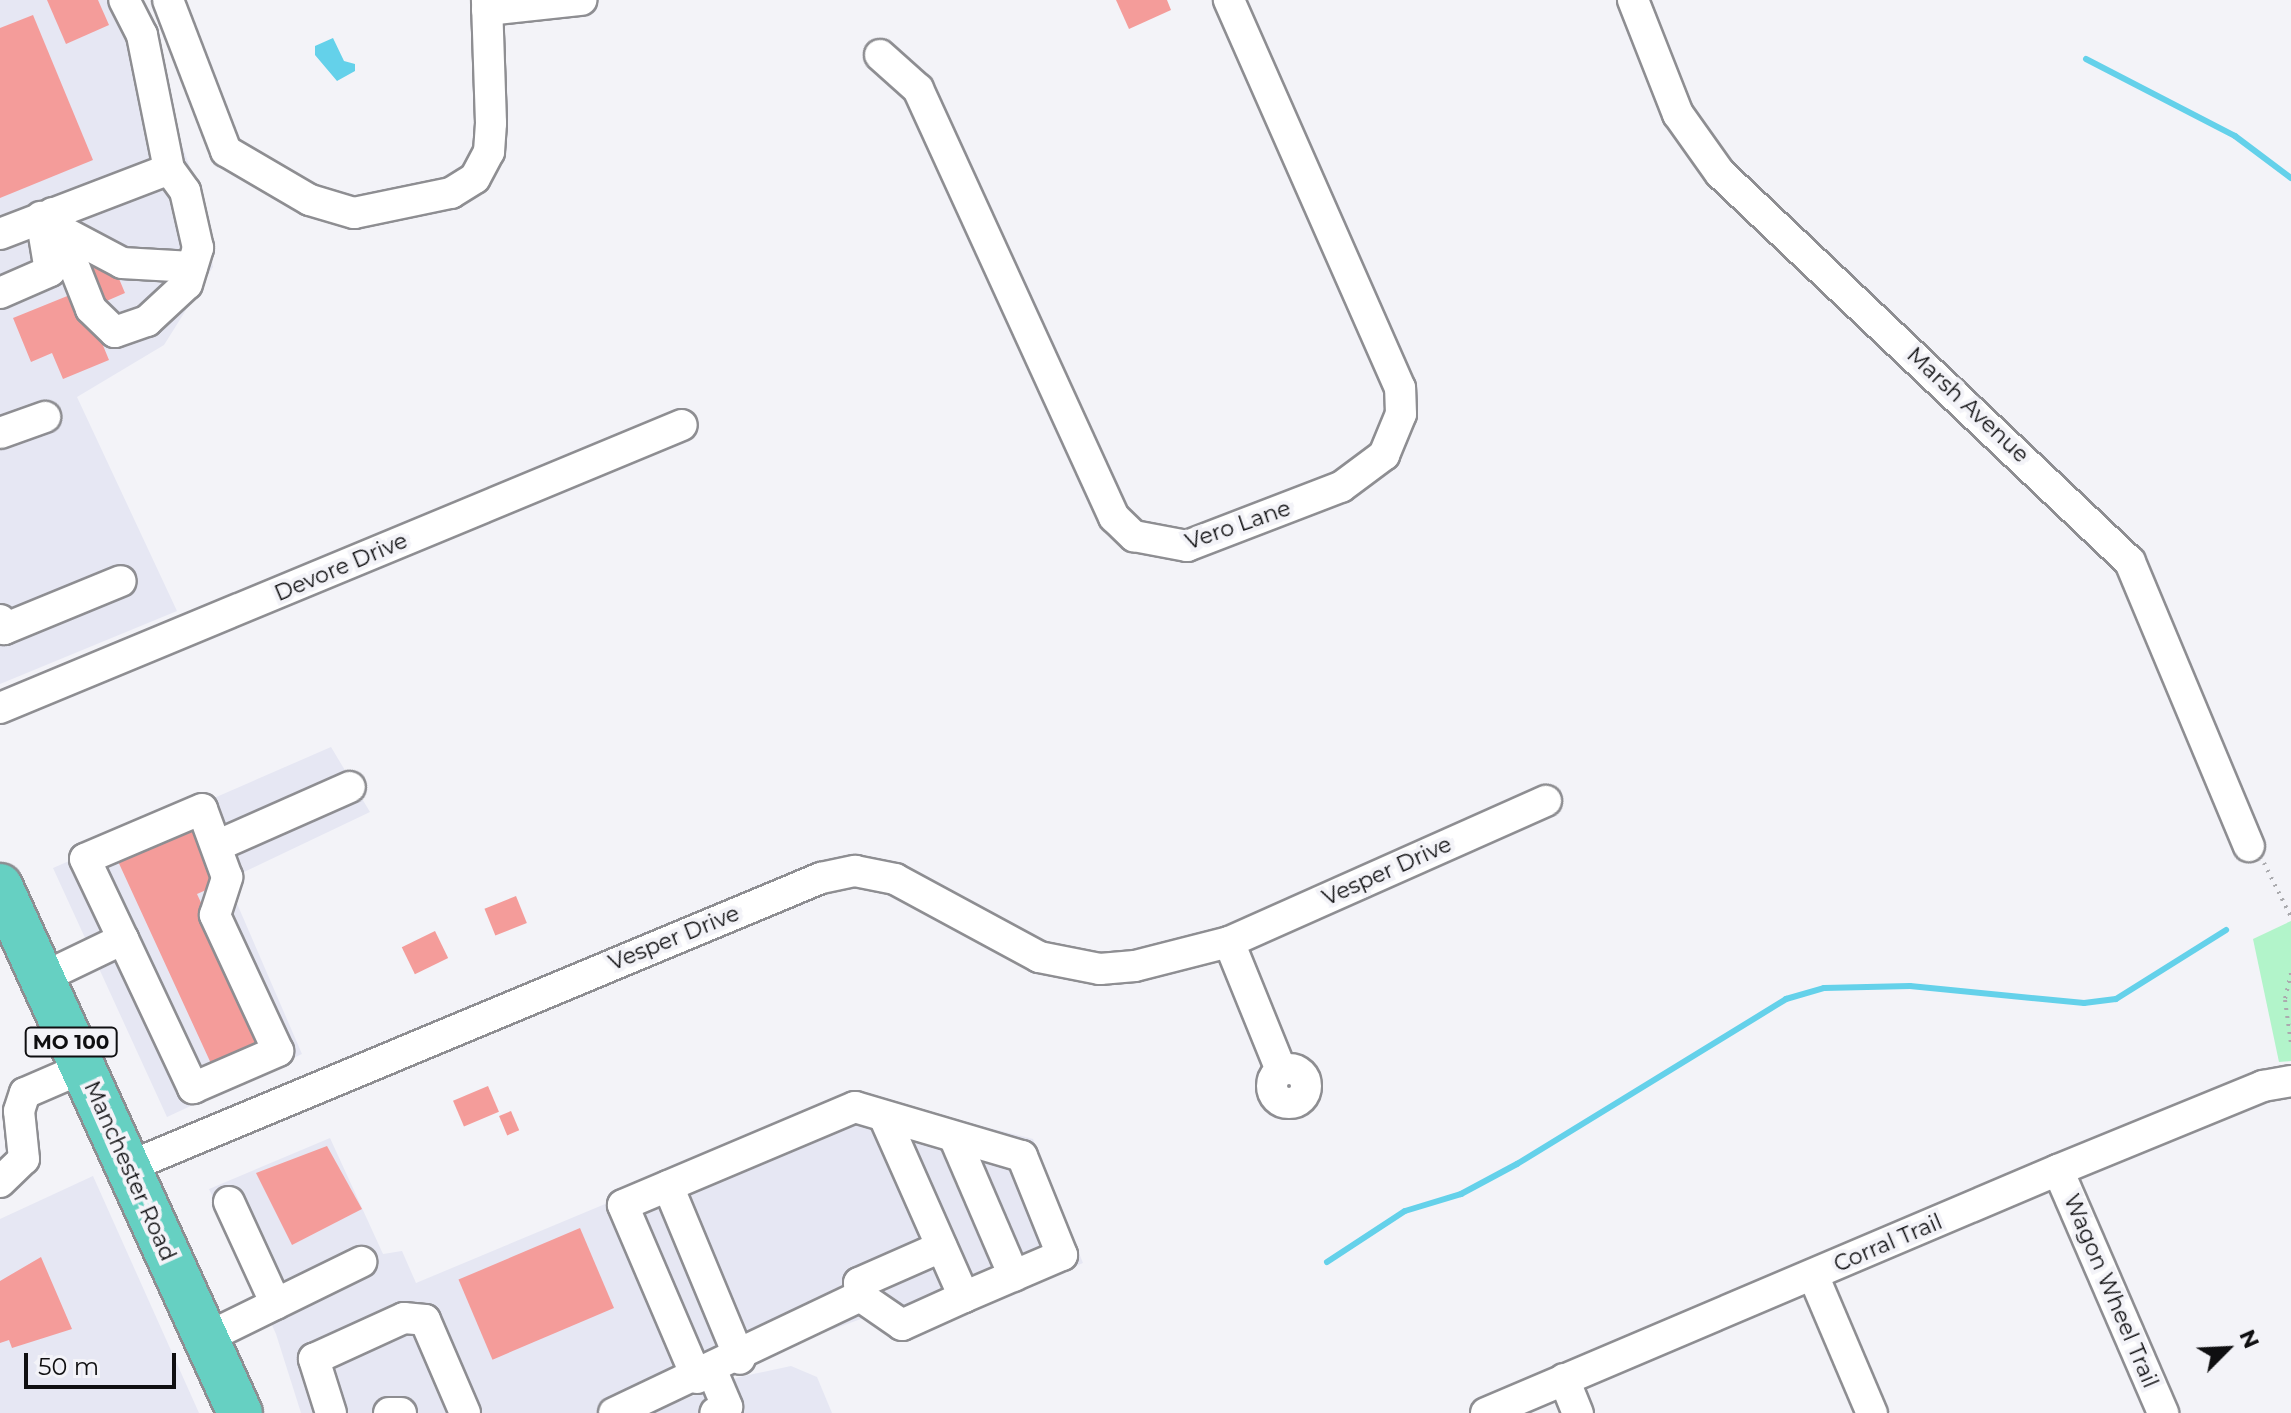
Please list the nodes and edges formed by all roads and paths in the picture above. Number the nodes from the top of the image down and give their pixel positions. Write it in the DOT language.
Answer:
graph roads {
  1 [pos="124,0"];
  2 [pos="168,0"];
  3 [pos="581,0"];
  4 [pos="1229,0"];
  5 [pos="1633,0"];
  6 [pos="487,5"];
  7 [pos="880,55"];
  8 [pos="169,169"];
  9 [pos="51,220"];
  10 [pos="0,234"];
  11 [pos="192,267"];
  12 [pos="0,293"];
  13 [pos="45,417"];
  14 [pos="682,425"];
  15 [pos="0,433"];
  16 [pos="121,581"];
  17 [pos="0,620"];
  18 [pos="0,708"];
  19 [pos="350,787"];
  20 [pos="1546,801"];
  21 [pos="219,845"];
  22 [pos="2249,846"];
  23 [pos="0,886"];
  24 [pos="2291,917"];
  25 [pos="123,939"];
  26 [pos="1229,942"];
  27 [pos="2291,973"];
  28 [pos="42,978"];
  29 [pos="2291,1044"];
  30 [pos="83,1068"];
  31 [pos="1281,1070"];
  32 [pos="2291,1081"];
  33 [pos="886,1121"];
  34 [pos="955,1139"];
  35 [pos="128,1167"];
  36 [pos="2058,1170"];
  37 [pos="0,1182"];
  38 [pos="668,1186"];
  39 [pos="229,1202"];
  40 [pos="941,1247"];
  41 [pos="361,1262"];
  42 [pos="1813,1275"];
  43 [pos="1014,1276"];
  44 [pos="860,1296"];
  45 [pos="964,1297"];
  46 [pos="276,1304"];
  47 [pos="206,1338"];
  48 [pos="740,1359"];
  49 [pos="705,1374"];
  50 [pos="1564,1379"];
  51 [pos="328,1406"];
  52 [pos="240,1413"];
  53 [pos="389,1413"];
  54 [pos="401,1413"];
  55 [pos="465,1413"];
  56 [pos="614,1413"];
  57 [pos="715,1413"];
  58 [pos="1486,1413"];
  59 [pos="1578,1413"];
  60 [pos="1872,1413"];
  61 [pos="2163,1413"];
  1 -- 8 [label="street"];
  2 -- 6 [label="street"];
  3 -- 6 [label="street"];
  4 -- 7 [label="street, Vero Lane"];
  5 -- 22 [label="street, Marsh Avenue"];
  8 -- 9 [label="street"];
  8 -- 11 [label="street"];
  9 -- 10 [label="street"];
  9 -- 11 [label="street"];
  9 -- 11 [label="street"];
  9 -- 12 [label="street"];
  13 -- 15 [label="street"];
  14 -- 18 [label="street, Devore Drive"];
  16 -- 17 [label="street"];
  19 -- 21 [label="street"];
  20 -- 26 [label="street, Vesper Drive"];
  21 -- 25 [label="street"];
  21 -- 25 [label="street"];
  22 -- 24 [label="path"];
  23 -- 28 [label="highway, Manchester Road / MO 100"];
  25 -- 28 [label="street"];
  26 -- 31 [label="street"];
  26 -- 35 [label="street, Vesper Drive"];
  27 -- 29 [label="path"];
  28 -- 30 [label="highway, Manchester Road / MO 100"];
  30 -- 35 [label="highway, Manchester Road / MO 100"];
  30 -- 37 [label="street"];
  32 -- 36 [label="street, Corral Trail"];
  33 -- 34 [label="street"];
  33 -- 38 [label="street"];
  33 -- 40 [label="street"];
  34 -- 43 [label="street"];
  34 -- 43 [label="street"];
  35 -- 47 [label="highway, Manchester Road / MO 100"];
  36 -- 42 [label="street, Corral Trail"];
  36 -- 61 [label="street, Wagon Wheel Trail"];
  38 -- 48 [label="street"];
  38 -- 49 [label="street"];
  39 -- 46 [label="street"];
  40 -- 44 [label="street"];
  40 -- 45 [label="street"];
  41 -- 46 [label="street"];
  42 -- 50 [label="street, Corral Trail"];
  42 -- 60 [label="street"];
  43 -- 45 [label="street"];
  44 -- 45 [label="street"];
  44 -- 48 [label="street"];
  46 -- 47 [label="street"];
  47 -- 52 [label="highway, Manchester Road / MO 100"];
  48 -- 49 [label="street"];
  49 -- 56 [label="street"];
  49 -- 57 [label="street"];
  50 -- 58 [label="street, Corral Trail"];
  50 -- 59 [label="street"];
  51 -- 55 [label="street"];
  53 -- 54 [label="street"];
}
